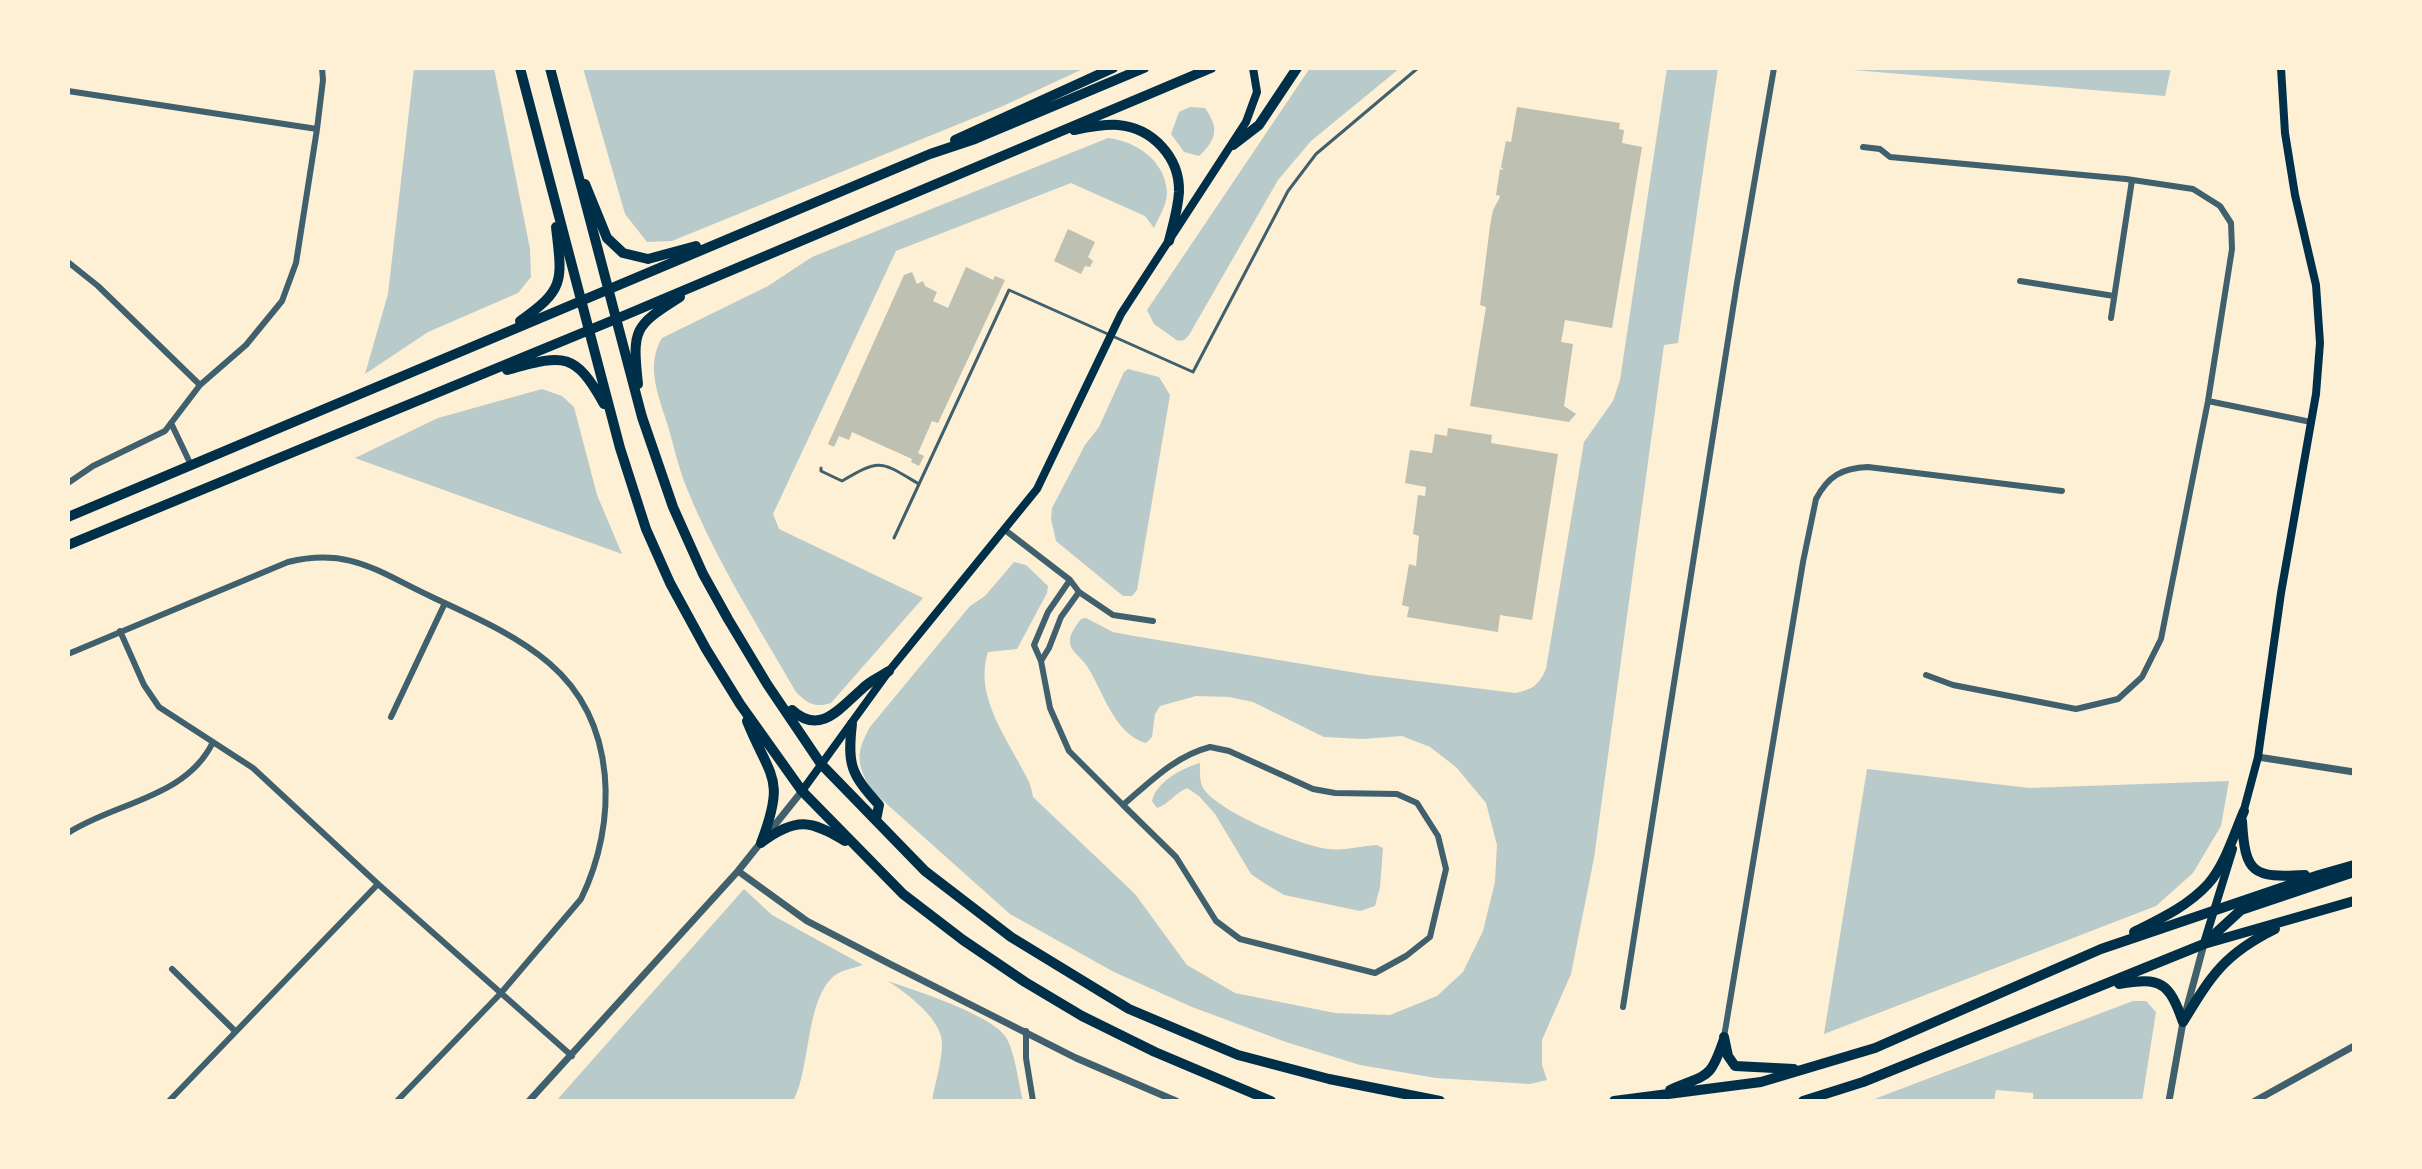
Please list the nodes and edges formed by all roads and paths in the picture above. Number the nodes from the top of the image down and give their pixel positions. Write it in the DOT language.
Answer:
graph roads {
  1 [pos="322,68"];
  2 [pos="520,68"];
  3 [pos="550,68"];
  4 [pos="1113,68"];
  5 [pos="1144,68"];
  6 [pos="1211,68"];
  7 [pos="1253,68"];
  8 [pos="1297,68"];
  9 [pos="1418,68"];
  10 [pos="1774,68"];
  11 [pos="2281,68"];
  12 [pos="68,91"];
  13 [pos="317,129"];
  14 [pos="1057,132"];
  15 [pos="1233,145"];
  16 [pos="1863,147"];
  17 [pos="930,154"];
  18 [pos="574,161"];
  19 [pos="2132,180"];
  20 [pos="553,193"];
  21 [pos="755,228"];
  22 [pos="1169,241"];
  23 [pos="68,262"];
  24 [pos="2020,281"];
  25 [pos="702,283"];
  26 [pos="608,289"];
  27 [pos="2114,296"];
  28 [pos="581,300"];
  29 [pos="2111,318"];
  30 [pos="616,319"];
  31 [pos="588,330"];
  32 [pos="1111,335"];
  33 [pos="499,336"];
  34 [pos="467,381"];
  35 [pos="200,385"];
  36 [pos="2208,401"];
  37 [pos="611,417"];
  38 [pos="642,417"];
  39 [pos="2311,422"];
  40 [pos="171,423"];
  41 [pos="191,465"];
  42 [pos="821,468"];
  43 [pos="68,483"];
  44 [pos="919,484"];
  45 [pos="2062,491"];
  46 [pos="68,517"];
  47 [pos="1005,530"];
  48 [pos="894,538"];
  49 [pos="68,545"];
  50 [pos="1070,580"];
  51 [pos="1079,592"];
  52 [pos="445,603"];
  53 [pos="1153,621"];
  54 [pos="120,631"];
  55 [pos="1038,635"];
  56 [pos="1053,640"];
  57 [pos="68,654"];
  58 [pos="1041,661"];
  59 [pos="889,671"];
  60 [pos="1926,675"];
  61 [pos="767,684"];
  62 [pos="740,704"];
  63 [pos="391,717"];
  64 [pos="852,724"];
  65 [pos="213,742"];
  66 [pos="2258,757"];
  67 [pos="821,764"];
  68 [pos="2354,772"];
  69 [pos="802,791"];
  70 [pos="1123,805"];
  71 [pos="2243,814"];
  72 [pos="876,820"];
  73 [pos="68,833"];
  74 [pos="761,843"];
  75 [pos="861,851"];
  76 [pos="2354,865"];
  77 [pos="738,871"];
  78 [pos="2354,872"];
  79 [pos="2319,875"];
  80 [pos="378,884"];
  81 [pos="2354,901"];
  82 [pos="2216,910"];
  83 [pos="2300,916"];
  84 [pos="2204,944"];
  85 [pos="2101,949"];
  86 [pos="172,969"];
  87 [pos="2101,986"];
  88 [pos="501,993"];
  89 [pos="1623,1007"];
  90 [pos="2183,1022"];
  91 [pos="235,1031"];
  92 [pos="1026,1031"];
  93 [pos="1724,1037"];
  94 [pos="2354,1046"];
  95 [pos="572,1056"];
  96 [pos="1804,1069"];
  97 [pos="1658,1095"];
  98 [pos="169,1101"];
  99 [pos="397,1101"];
  100 [pos="529,1101"];
  101 [pos="1033,1101"];
  102 [pos="1176,1101"];
  103 [pos="1271,1101"];
  104 [pos="1440,1101"];
  105 [pos="1614,1101"];
  106 [pos="1803,1101"];
  107 [pos="2169,1101"];
  108 [pos="2255,1101"];
  1 -- 13 [label="street"];
  2 -- 20 [label="highway"];
  3 -- 18 [label="highway"];
  4 -- 17 [label="highway"];
  5 -- 17 [label="highway"];
  6 -- 14 [label="highway"];
  7 -- 15 [label="main road"];
  8 -- 15 [label="highway"];
  9 -- 32 [label="lane"];
  10 -- 89 [label="street"];
  11 -- 39 [label="main road"];
  12 -- 13 [label="street"];
  13 -- 35 [label="street"];
  14 -- 22 [label="highway"];
  14 -- 25 [label="highway"];
  15 -- 22 [label="main road"];
  16 -- 19 [label="street"];
  17 -- 21 [label="highway"];
  18 -- 21 [label="highway"];
  18 -- 26 [label="highway"];
  19 -- 27 [label="street"];
  19 -- 36 [label="street"];
  20 -- 28 [label="highway"];
  20 -- 33 [label="highway"];
  21 -- 26 [label="highway"];
  22 -- 32 [label="main road"];
  23 -- 35 [label="street"];
  24 -- 27 [label="street"];
  25 -- 30 [label="highway"];
  25 -- 38 [label="highway"];
  26 -- 28 [label="highway"];
  26 -- 30 [label="highway"];
  27 -- 29 [label="street"];
  28 -- 31 [label="highway"];
  28 -- 33 [label="highway"];
  30 -- 31 [label="highway"];
  30 -- 38 [label="highway"];
  31 -- 34 [label="highway"];
  31 -- 37 [label="highway"];
  32 -- 44 [label="lane"];
  32 -- 47 [label="main road"];
  33 -- 41 [label="highway"];
  34 -- 37 [label="highway"];
  34 -- 49 [label="highway"];
  35 -- 40 [label="street"];
  36 -- 39 [label="street"];
  36 -- 60 [label="street"];
  37 -- 62 [label="highway"];
  38 -- 61 [label="highway"];
  39 -- 66 [label="main road"];
  40 -- 41 [label="street"];
  40 -- 43 [label="street"];
  41 -- 46 [label="highway"];
  42 -- 44 [label="lane"];
  44 -- 48 [label="lane"];
  45 -- 93 [label="street"];
  47 -- 50 [label="street"];
  47 -- 59 [label="main road"];
  50 -- 51 [label="street"];
  50 -- 55 [label="street"];
  51 -- 53 [label="street"];
  51 -- 56 [label="street"];
  52 -- 54 [label="street"];
  52 -- 63 [label="street"];
  52 -- 88 [label="street"];
  54 -- 57 [label="street"];
  54 -- 65 [label="street"];
  55 -- 56 [label="street"];
  55 -- 58 [label="street"];
  56 -- 58 [label="street"];
  58 -- 70 [label="street"];
  59 -- 61 [label="highway"];
  59 -- 64 [label="main road"];
  61 -- 67 [label="highway"];
  62 -- 69 [label="highway"];
  62 -- 74 [label="highway"];
  64 -- 67 [label="main road"];
  64 -- 72 [label="highway"];
  65 -- 73 [label="street"];
  65 -- 80 [label="street"];
  66 -- 68 [label="street"];
  66 -- 71 [label="main road"];
  67 -- 69 [label="main road"];
  67 -- 72 [label="highway"];
  69 -- 74 [label="street"];
  69 -- 75 [label="highway"];
  70 -- 70 [label="street"];
  71 -- 79 [label="highway"];
  71 -- 82 [label="main road"];
  71 -- 85 [label="highway"];
  72 -- 104 [label="highway"];
  74 -- 75 [label="highway"];
  74 -- 77 [label="street"];
  75 -- 103 [label="highway"];
  76 -- 79 [label="highway"];
  77 -- 92 [label="street"];
  77 -- 95 [label="street"];
  78 -- 84 [label="highway"];
  79 -- 82 [label="highway"];
  80 -- 88 [label="street"];
  80 -- 91 [label="street"];
  81 -- 83 [label="highway"];
  82 -- 84 [label="main road"];
  82 -- 85 [label="highway"];
  83 -- 84 [label="highway"];
  83 -- 90 [label="highway"];
  84 -- 87 [label="highway"];
  84 -- 90 [label="street"];
  85 -- 96 [label="highway"];
  86 -- 91 [label="street"];
  87 -- 90 [label="highway"];
  87 -- 106 [label="highway"];
  88 -- 95 [label="street"];
  88 -- 99 [label="street"];
  90 -- 107 [label="street"];
  91 -- 98 [label="street"];
  92 -- 101 [label="street"];
  92 -- 102 [label="street"];
  93 -- 96 [label="highway"];
  93 -- 97 [label="highway"];
  94 -- 108 [label="street"];
  95 -- 100 [label="street"];
  96 -- 97 [label="highway"];
  97 -- 105 [label="highway"];
}
